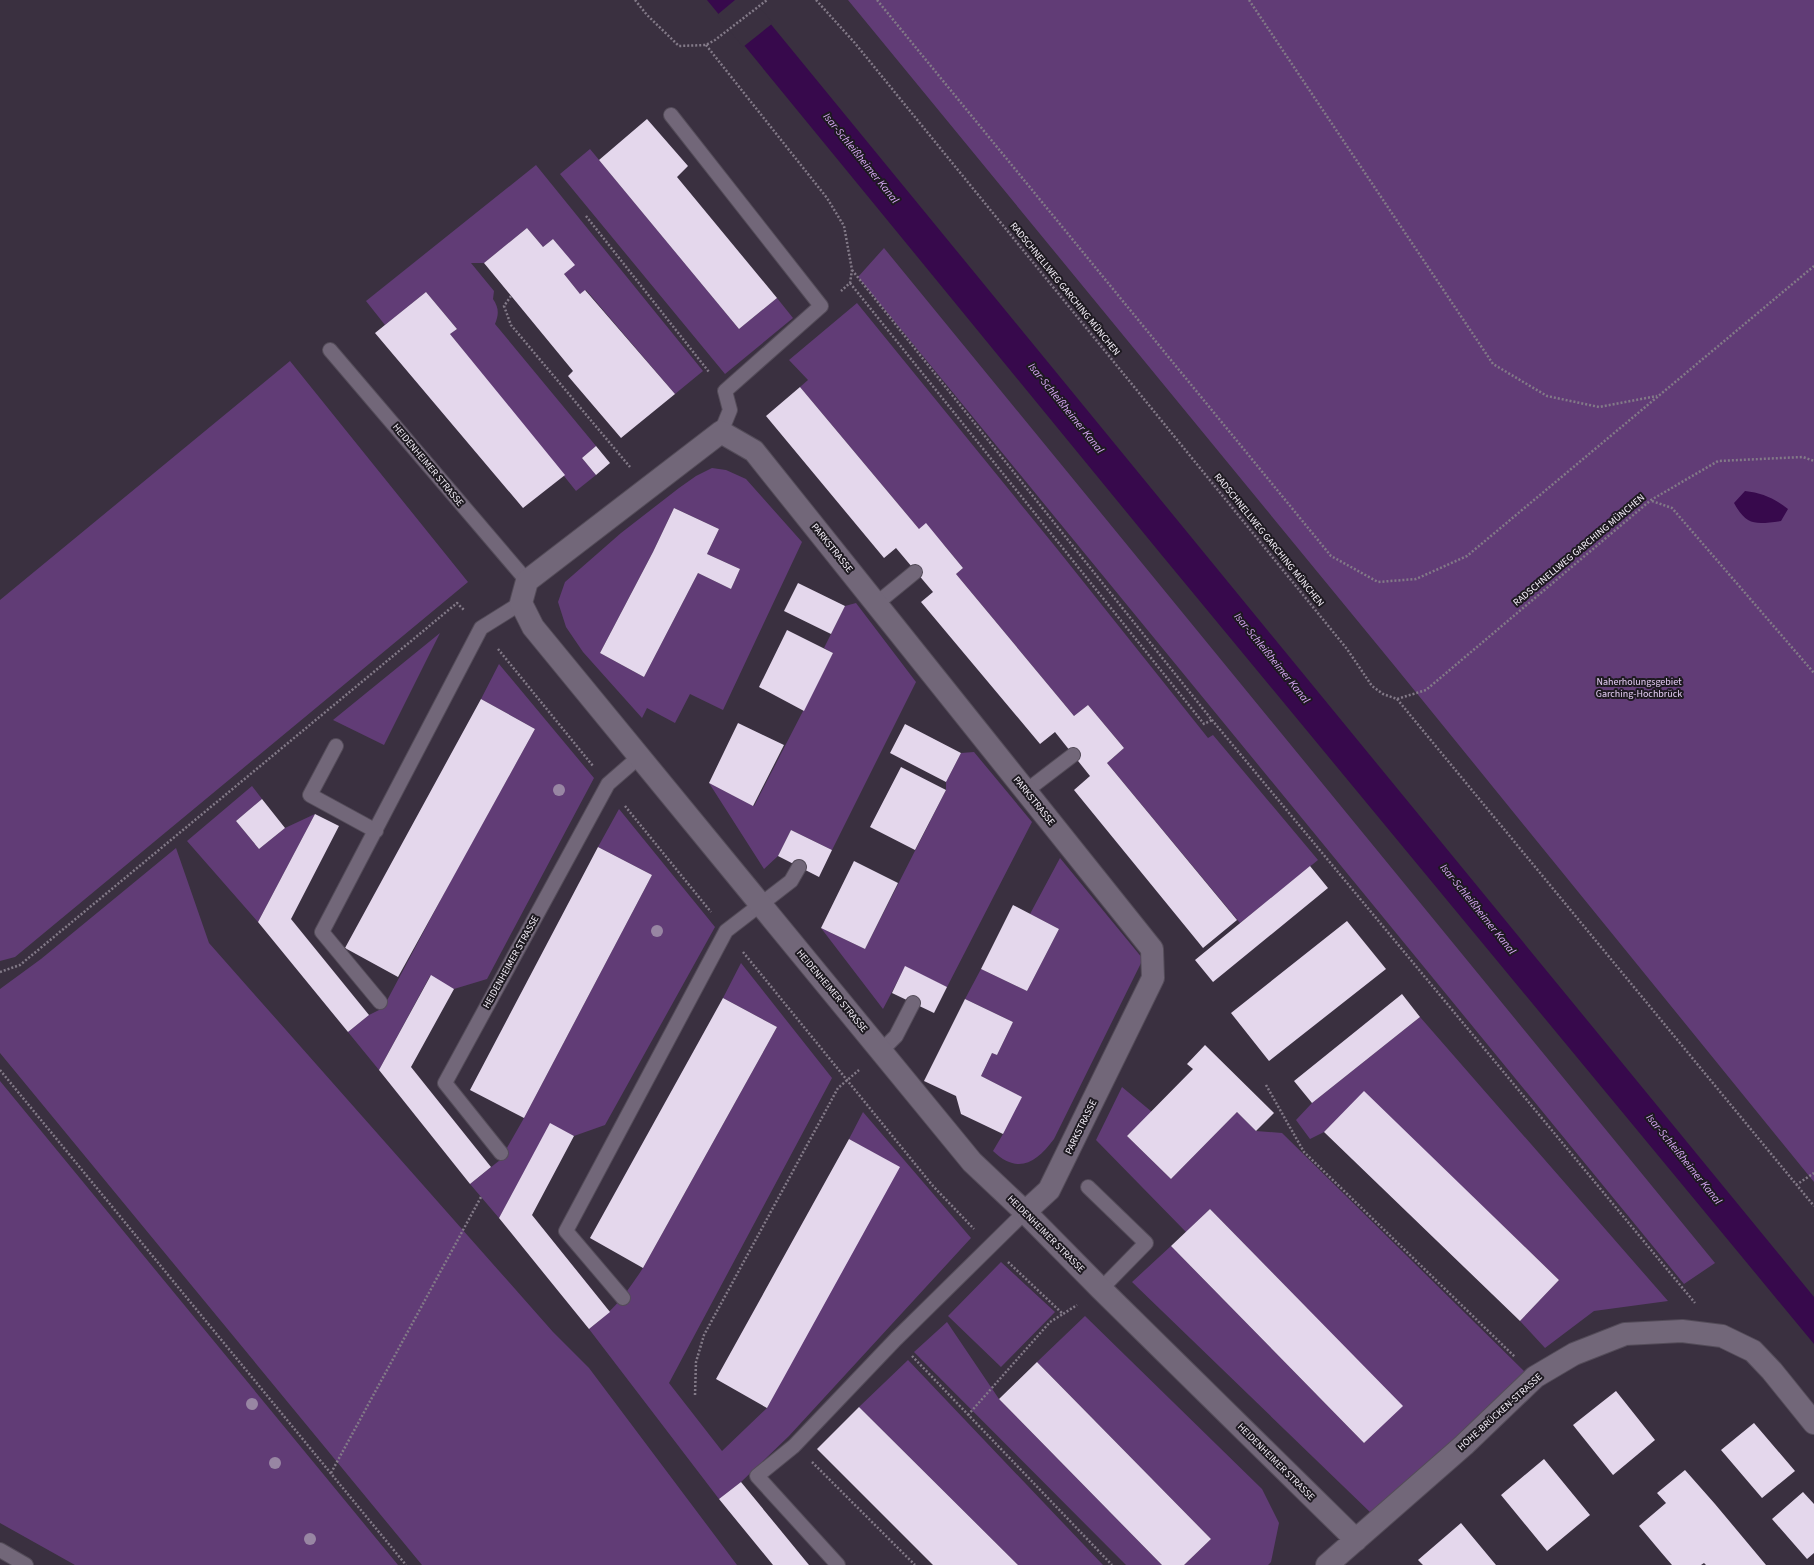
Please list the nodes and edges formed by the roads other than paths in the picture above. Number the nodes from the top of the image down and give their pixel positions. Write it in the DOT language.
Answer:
graph roads {
  1 [pos="671,115"];
  2 [pos="330,350"];
  3 [pos="721,432"];
  4 [pos="916,572"];
  5 [pos="527,580"];
  6 [pos="520,603"];
  7 [pos="876,604"];
  8 [pos="336,746"];
  9 [pos="1073,755"];
  10 [pos="639,757"];
  11 [pos="1026,791"];
  12 [pos="376,831"];
  13 [pos="799,867"];
  14 [pos="760,905"];
  15 [pos="380,1002"];
  16 [pos="913,1003"];
  17 [pos="881,1051"];
  18 [pos="501,1153"];
  19 [pos="1088,1187"];
  20 [pos="1025,1212"];
  21 [pos="1101,1289"];
  22 [pos="623,1298"];
  23 [pos="1814,1423"];
  24 [pos="1356,1540"];
  25 [pos="0,1550"];
  26 [pos="26,1565"];
  27 [pos="838,1565"];
  28 [pos="1326,1565"];
  1 -- 3 [label="lane"];
  2 -- 5 [label="lane, HEIDENHEIMER STRASSE"];
  3 -- 5 [label="street"];
  3 -- 7 [label="street, PARKSTRASSE"];
  4 -- 7 [label="lane"];
  5 -- 6 [label="street"];
  6 -- 10 [label="street, HEIDENHEIMER STRASSE"];
  6 -- 12 [label="lane"];
  7 -- 11 [label="street, PARKSTRASSE"];
  8 -- 12 [label="lane"];
  9 -- 11 [label="lane"];
  10 -- 14 [label="street, HEIDENHEIMER STRASSE"];
  10 -- 18 [label="lane, HEIDENHEIMER STRASSE"];
  11 -- 20 [label="street, PARKSTRASSE"];
  12 -- 15 [label="lane"];
  13 -- 14 [label="lane"];
  14 -- 17 [label="street, HEIDENHEIMER STRASSE"];
  14 -- 22 [label="lane"];
  16 -- 17 [label="lane"];
  17 -- 20 [label="street, HEIDENHEIMER STRASSE"];
  19 -- 21 [label="lane"];
  20 -- 21 [label="street, HEIDENHEIMER STRASSE"];
  20 -- 27 [label="lane"];
  21 -- 24 [label="street, HEIDENHEIMER STRASSE"];
  23 -- 24 [label="street, HOHE-BRÜCKEN-STRASSE"];
  24 -- 28 [label="street, HOHE-BRÜCKEN-STRASSE"];
  25 -- 26 [label="lane"];
}
